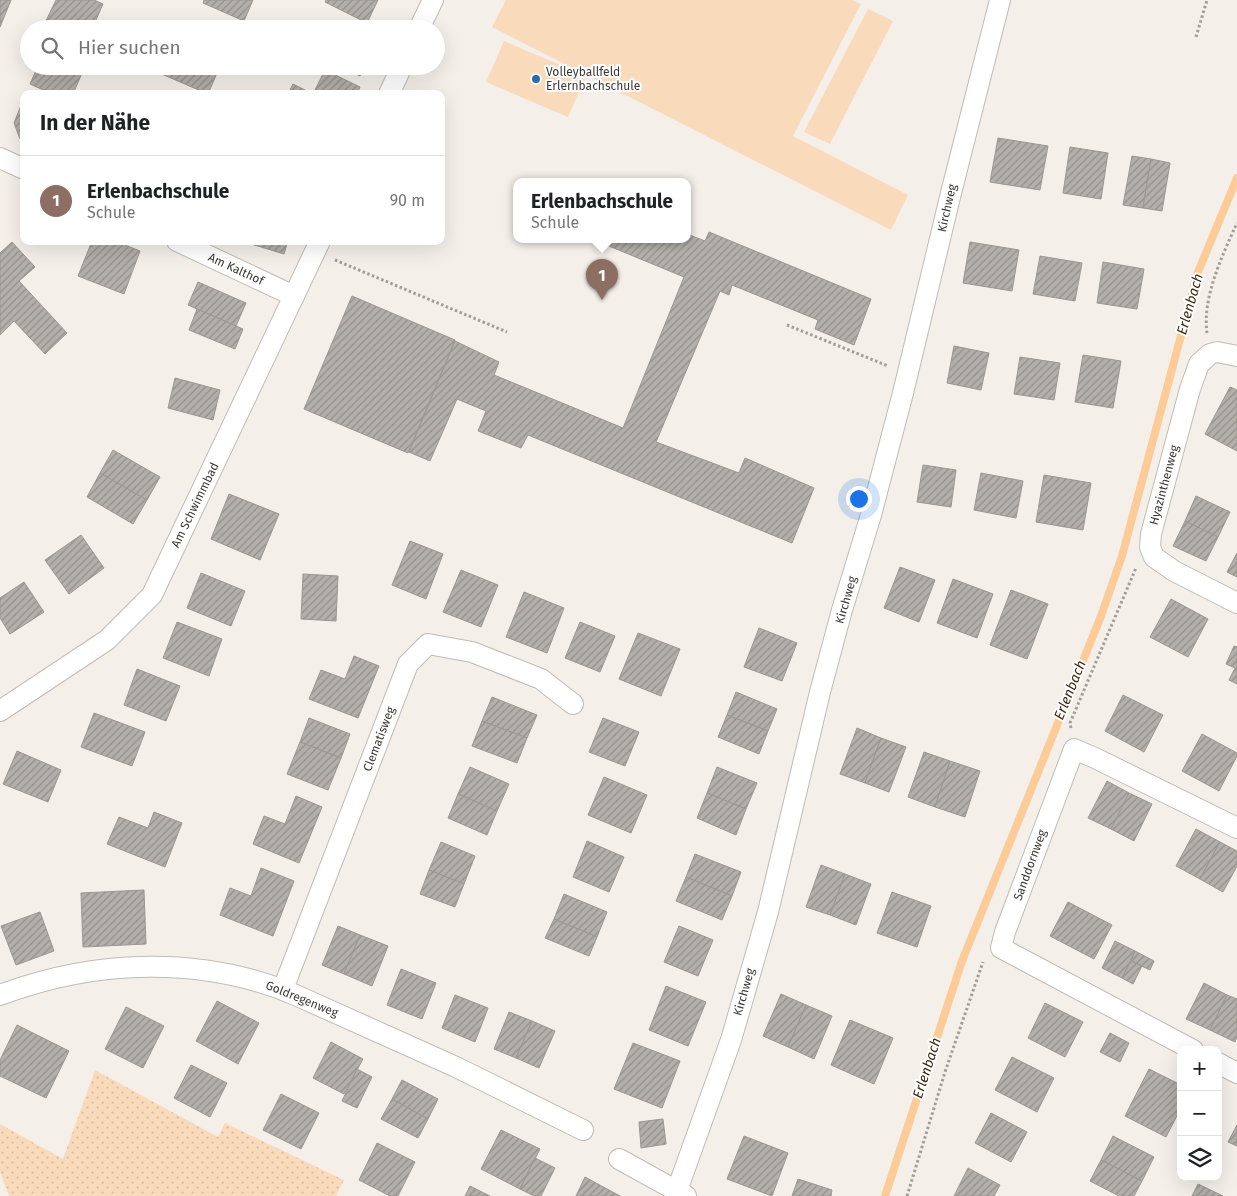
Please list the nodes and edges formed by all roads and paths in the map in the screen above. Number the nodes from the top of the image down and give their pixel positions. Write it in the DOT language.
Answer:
graph roads {
  1 [pos="432,0"];
  2 [pos="1000,0"];
  3 [pos="1206,0"];
  4 [pos="423,20"];
  5 [pos="1196,37"];
  6 [pos="398,75"];
  7 [pos="391,90"];
  8 [pos="0,158"];
  9 [pos="20,167"];
  10 [pos="1237,224"];
  11 [pos="186,245"];
  12 [pos="317,247"];
  13 [pos="294,296"];
  14 [pos="787,325"];
  15 [pos="507,332"];
  16 [pos="1210,354"];
  17 [pos="1237,356"];
  18 [pos="908,374"];
  19 [pos="1150,547"];
  20 [pos="1237,603"];
  21 [pos="573,704"];
  22 [pos="0,710"];
  23 [pos="1074,749"];
  24 [pos="1237,828"];
  25 [pos="1001,948"];
  26 [pos="283,989"];
  27 [pos="0,996"];
  28 [pos="1185,1046"];
  29 [pos="1222,1065"];
  30 [pos="1237,1073"];
  31 [pos="582,1130"];
  32 [pos="620,1160"];
  33 [pos="680,1194"];
  34 [pos="907,1196"];
  1 -- 4 [label="street"];
  2 -- 18 [label="street, Kirchweg"];
  3 -- 5 [label="path"];
  6 -- 7 [label="street"];
  8 -- 9 [label="street"];
  10 -- 16 [label="path"];
  11 -- 13 [label="street, Am Kalthof"];
  12 -- 13 [label="street, Am Schwimmbad"];
  12 -- 15 [label="path"];
  13 -- 22 [label="street, Am Schwimmbad"];
  14 -- 18 [label="path"];
  16 -- 17 [label="street"];
  16 -- 19 [label="street, Hyazinthenweg"];
  18 -- 33 [label="street, Kirchweg"];
  19 -- 20 [label="street"];
  19 -- 23 [label="path"];
  21 -- 26 [label="street, Clematisweg"];
  23 -- 24 [label="street"];
  23 -- 25 [label="street, Sanddornweg"];
  25 -- 28 [label="street"];
  25 -- 34 [label="path"];
  26 -- 27 [label="street, Goldregenweg"];
  26 -- 31 [label="street, Goldregenweg"];
  29 -- 30 [label="street"];
  32 -- 33 [label="street"];
}
